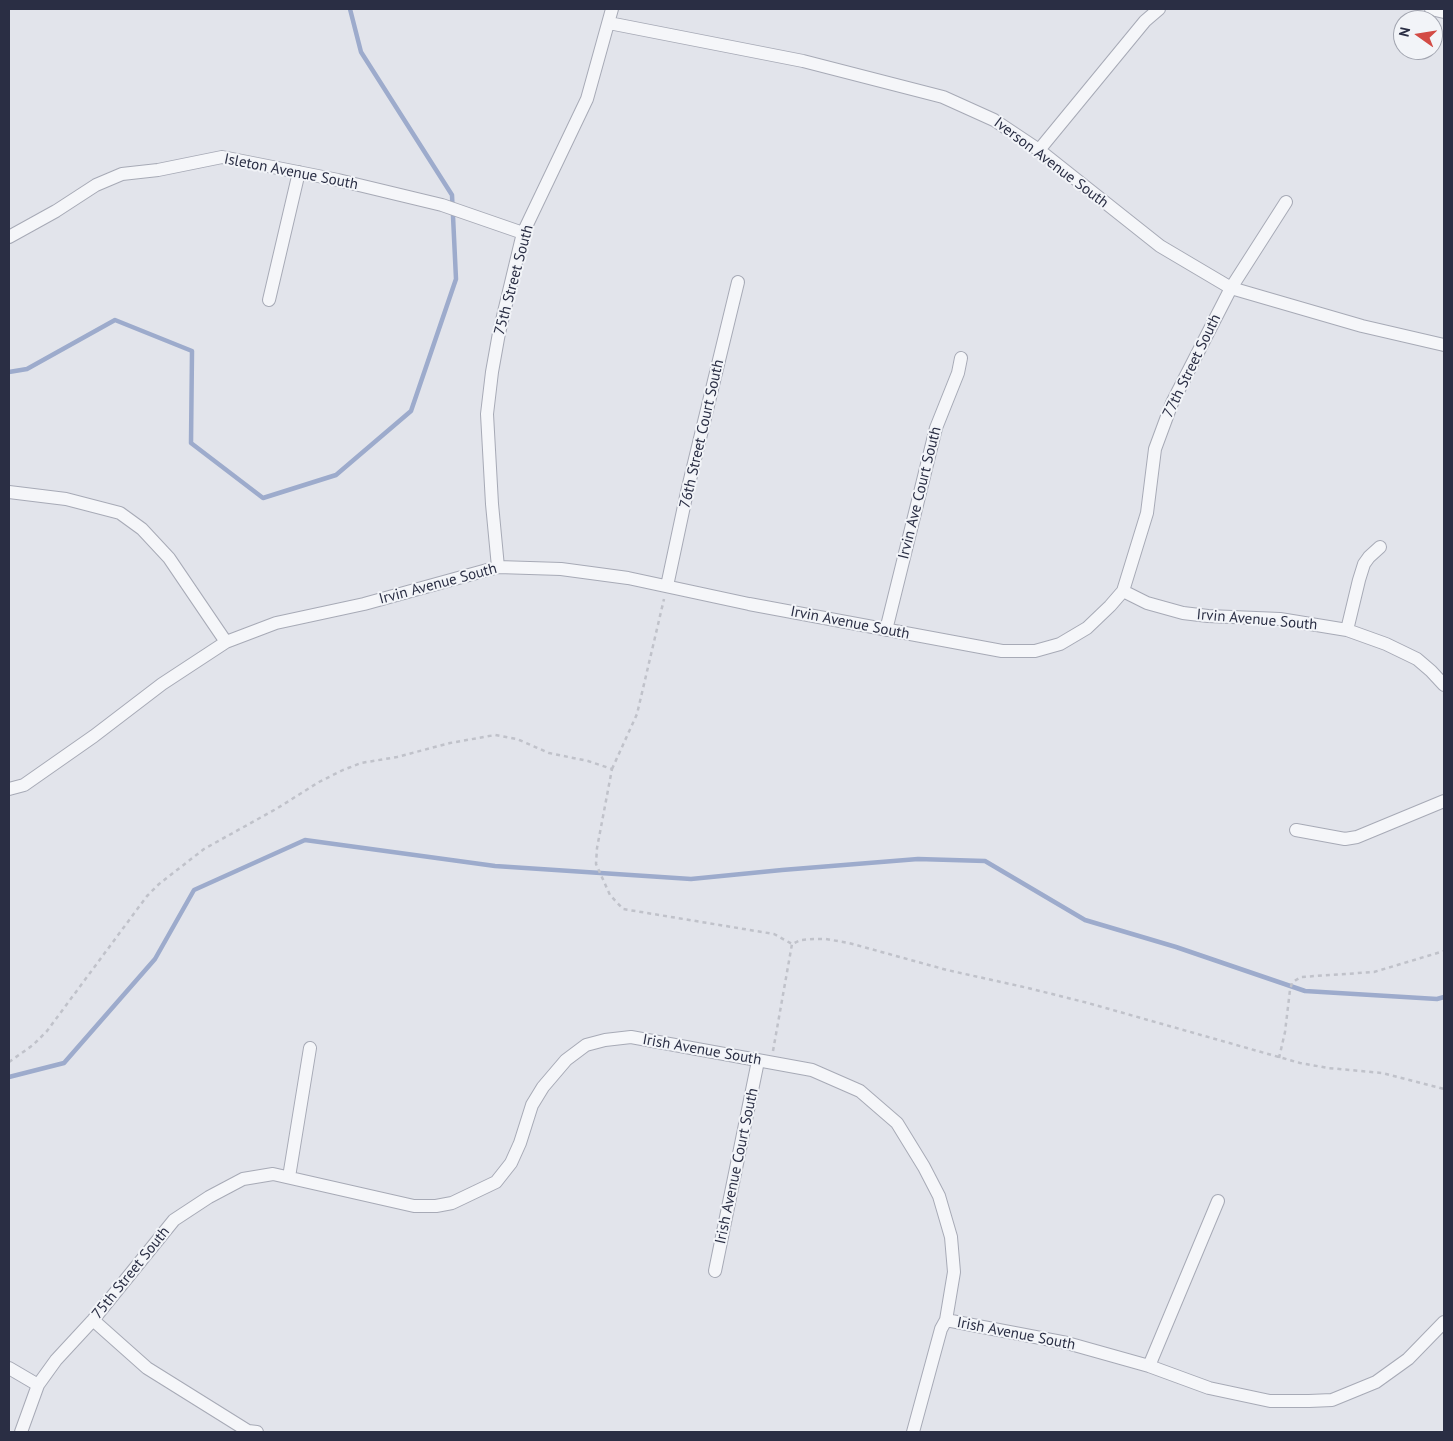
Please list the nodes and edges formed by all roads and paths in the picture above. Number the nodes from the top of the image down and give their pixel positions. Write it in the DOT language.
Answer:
graph roads {
  1 [pos="612,9"];
  2 [pos="1159,9"];
  3 [pos="1431,9"];
  4 [pos="1444,12"];
  5 [pos="609,22"];
  6 [pos="1039,150"];
  7 [pos="299,172"];
  8 [pos="1286,202"];
  9 [pos="10,232"];
  10 [pos="523,233"];
  11 [pos="738,282"];
  12 [pos="1231,288"];
  13 [pos="269,300"];
  14 [pos="1444,345"];
  15 [pos="961,358"];
  16 [pos="9,492"];
  17 [pos="1380,547"];
  18 [pos="498,567"];
  19 [pos="667,586"];
  20 [pos="1123,590"];
  21 [pos="886,630"];
  22 [pos="1347,630"];
  23 [pos="226,642"];
  24 [pos="1444,685"];
  25 [pos="612,768"];
  26 [pos="9,789"];
  27 [pos="1444,801"];
  28 [pos="1296,830"];
  29 [pos="792,944"];
  30 [pos="1444,951"];
  31 [pos="310,1048"];
  32 [pos="1279,1058"];
  33 [pos="9,1062"];
  34 [pos="765,1062"];
  35 [pos="1444,1089"];
  36 [pos="289,1177"];
  37 [pos="1218,1201"];
  38 [pos="714,1271"];
  39 [pos="93,1320"];
  40 [pos="946,1320"];
  41 [pos="1444,1322"];
  42 [pos="1149,1366"];
  43 [pos="9,1368"];
  44 [pos="38,1385"];
  45 [pos="21,1432"];
  46 [pos="257,1432"];
  47 [pos="913,1432"];
  1 -- 5 [label="street, 75th Street South"];
  2 -- 6 [label="street"];
  3 -- 4 [label="street"];
  5 -- 6 [label="street, Iverson Avenue South"];
  5 -- 10 [label="street, 75th Street South"];
  6 -- 12 [label="street, Iverson Avenue South"];
  7 -- 9 [label="street, Isleton Avenue South"];
  7 -- 10 [label="street, Isleton Avenue South"];
  7 -- 13 [label="street"];
  8 -- 12 [label="street, 77th Street South"];
  10 -- 18 [label="street, 75th Street South"];
  11 -- 19 [label="street, 76th Street Court South"];
  12 -- 14 [label="street, Iverson Avenue South"];
  12 -- 20 [label="street, 77th Street South"];
  15 -- 21 [label="street, Irvin Ave Court South"];
  16 -- 23 [label="street"];
  17 -- 22 [label="street"];
  18 -- 19 [label="street, Irvin Avenue South"];
  18 -- 23 [label="street, Irvin Avenue South"];
  19 -- 21 [label="street, Irvin Avenue South"];
  19 -- 25 [label="path"];
  20 -- 21 [label="street, Irvin Avenue South"];
  20 -- 22 [label="street, Irvin Avenue South"];
  22 -- 24 [label="street, Irvin Avenue South"];
  23 -- 26 [label="street, Irvin Avenue South"];
  25 -- 29 [label="path"];
  25 -- 33 [label="path"];
  27 -- 28 [label="street"];
  29 -- 32 [label="path"];
  29 -- 34 [label="path"];
  30 -- 32 [label="path"];
  31 -- 36 [label="street"];
  32 -- 35 [label="path"];
  34 -- 36 [label="street, Irish Avenue South"];
  34 -- 38 [label="street, Irish Avenue Court South"];
  34 -- 40 [label="street, Irish Avenue South"];
  36 -- 39 [label="street, 75th Street South"];
  37 -- 42 [label="street"];
  39 -- 44 [label="street, 75th Street South"];
  39 -- 46 [label="street"];
  40 -- 42 [label="street, Irish Avenue South"];
  40 -- 47 [label="street"];
  41 -- 42 [label="street, Irish Avenue South"];
  43 -- 44 [label="street"];
  44 -- 45 [label="street, 75th Street South"];
}
